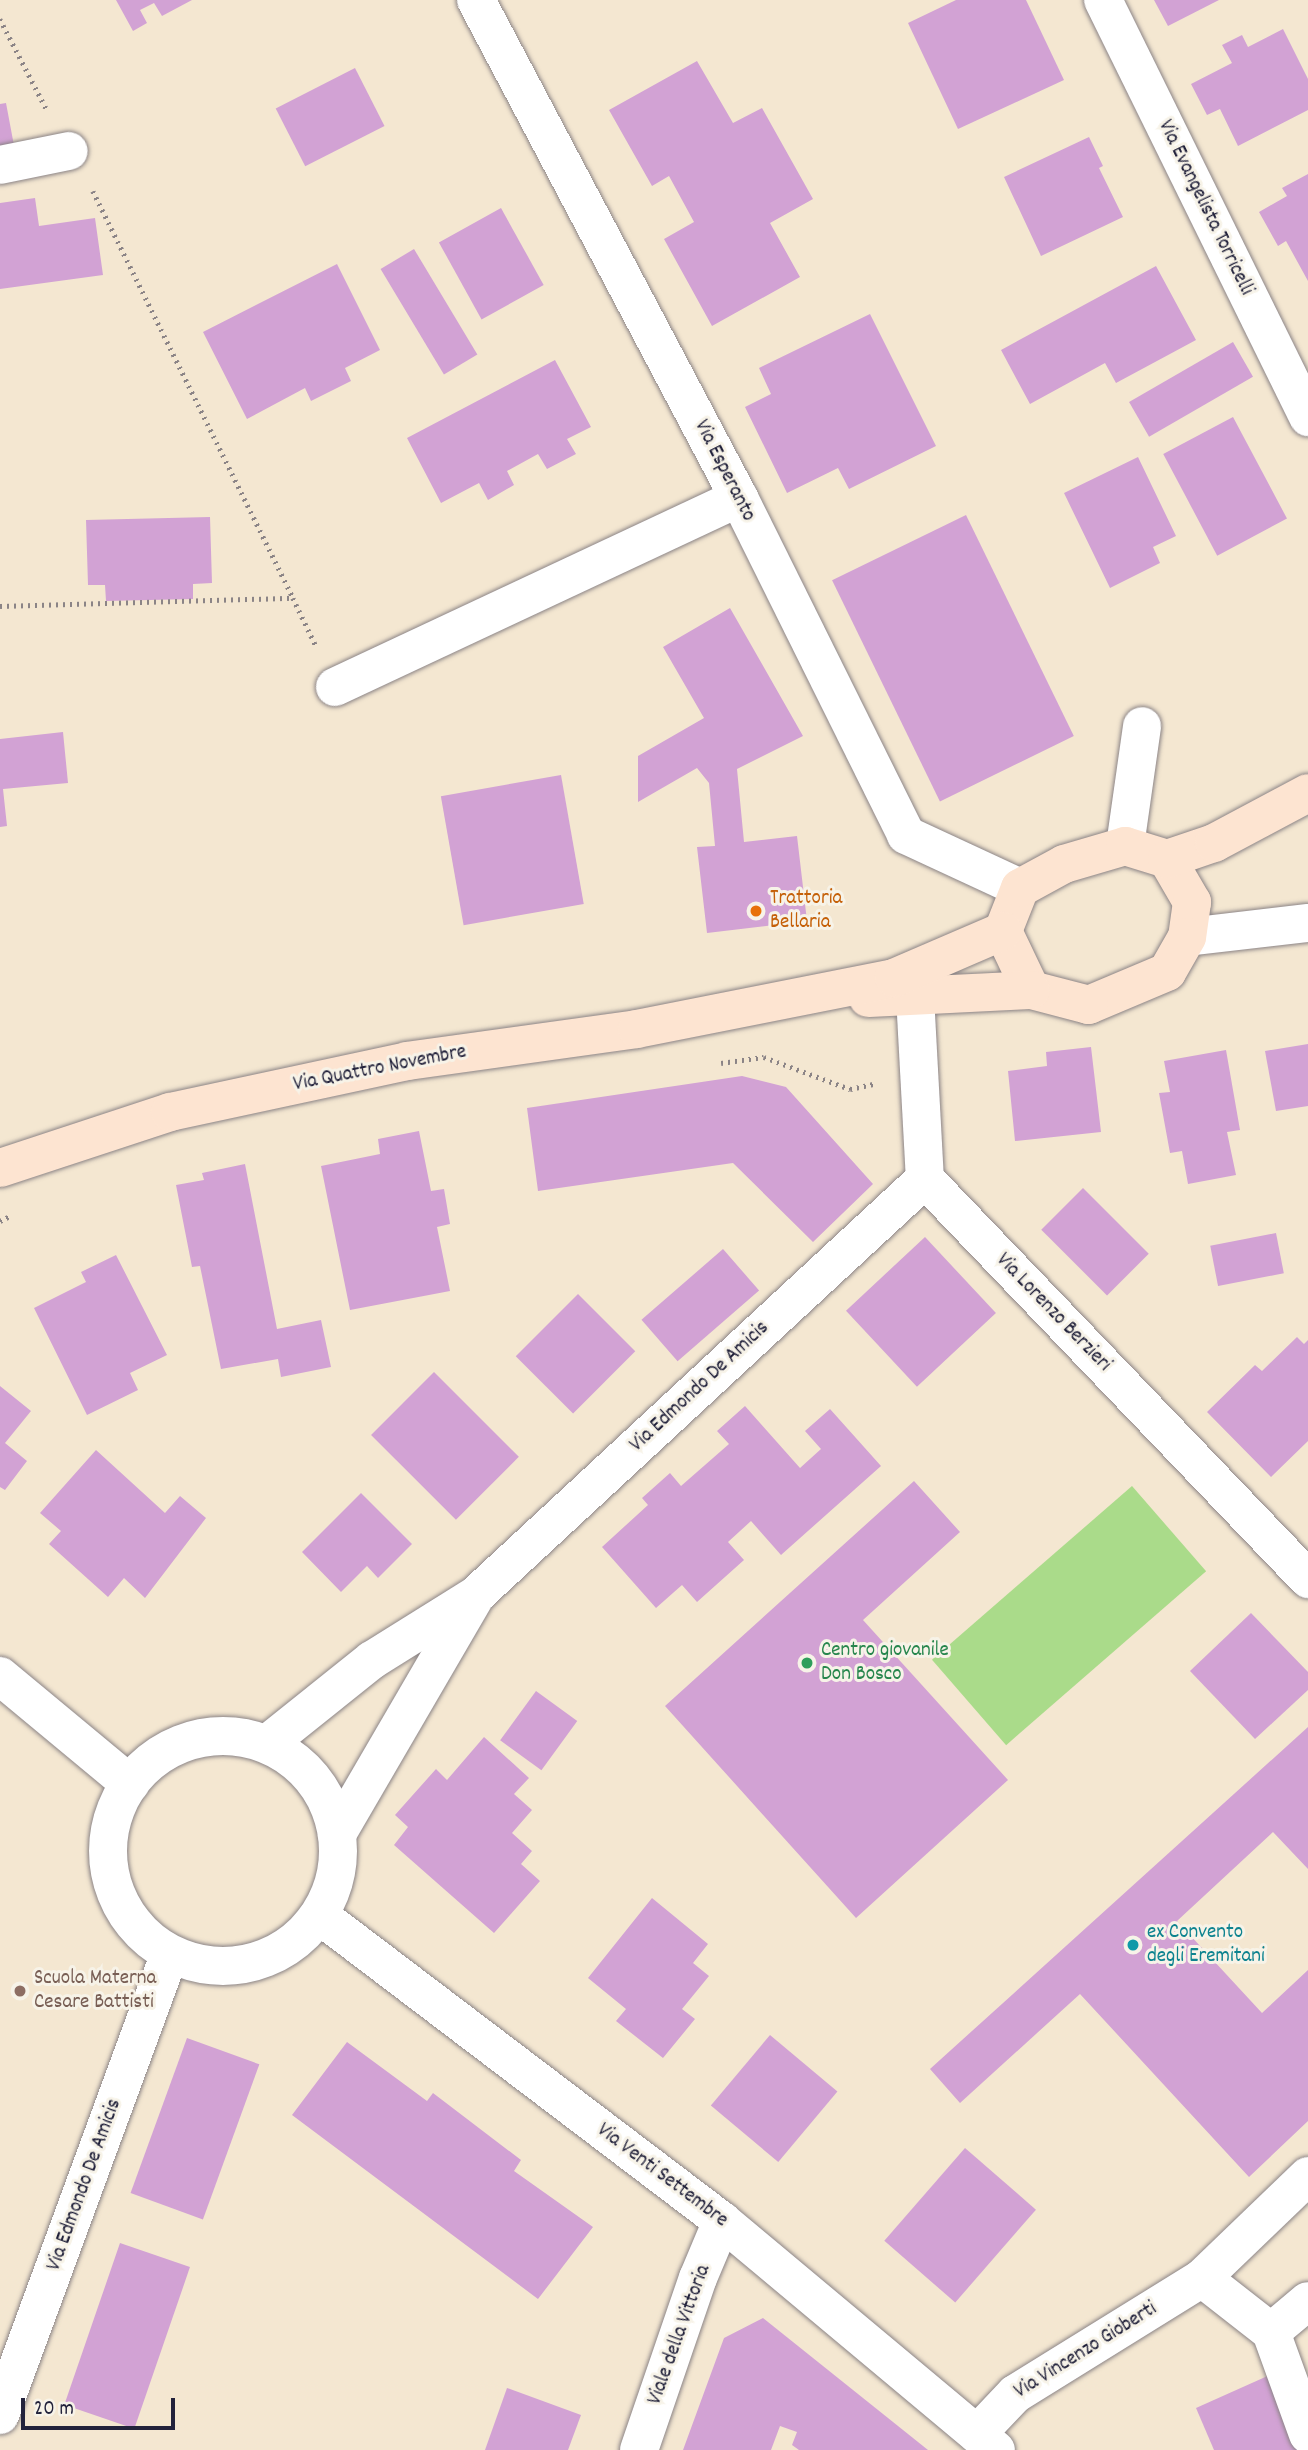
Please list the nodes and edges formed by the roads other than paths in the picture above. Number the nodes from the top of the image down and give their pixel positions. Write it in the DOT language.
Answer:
graph roads {
  1 [pos="477,0"];
  2 [pos="1103,0"];
  3 [pos="69,151"];
  4 [pos="0,165"];
  5 [pos="1308,417"];
  6 [pos="739,498"];
  7 [pos="335,687"];
  8 [pos="1142,726"];
  9 [pos="1308,793"];
  10 [pos="1214,843"];
  11 [pos="1125,846"];
  12 [pos="1167,859"];
  13 [pos="1020,888"];
  14 [pos="1190,919"];
  15 [pos="1308,923"];
  16 [pos="1003,931"];
  17 [pos="1031,990"];
  18 [pos="915,996"];
  19 [pos="768,1002"];
  20 [pos="0,1168"];
  21 [pos="925,1179"];
  22 [pos="1308,1579"];
  23 [pos="475,1595"];
  24 [pos="0,1676"];
  25 [pos="267,1744"];
  26 [pos="130,1784"];
  27 [pos="337,1834"];
  28 [pos="319,1915"];
  29 [pos="170,1954"];
  30 [pos="1308,2176"];
  31 [pos="722,2221"];
  32 [pos="1202,2278"];
  33 [pos="1308,2301"];
  34 [pos="1277,2349"];
  35 [pos="0,2415"];
  36 [pos="1308,2434"];
  37 [pos="987,2442"];
  38 [pos="639,2450"];
  1 -- 6 [label="street, Via Esperanto"];
  2 -- 5 [label="street, Via Evangelista Torricelli"];
  3 -- 4 [label="street"];
  6 -- 7 [label="street"];
  6 -- 13 [label="street, Via Esperanto"];
  8 -- 11 [label="street"];
  9 -- 10 [label="main road"];
  10 -- 12 [label="main road"];
  10 -- 14 [label="main road, Via Quattro Novembre"];
  11 -- 12 [label="main road"];
  11 -- 13 [label="main road"];
  12 -- 14 [label="main road"];
  13 -- 16 [label="main road"];
  14 -- 15 [label="street"];
  14 -- 17 [label="main road, Via Quattro Novembre"];
  16 -- 17 [label="main road"];
  16 -- 19 [label="main road, Via Quattro Novembre"];
  17 -- 18 [label="main road, Via Quattro Novembre"];
  18 -- 19 [label="main road, Via Quattro Novembre"];
  18 -- 21 [label="street"];
  19 -- 20 [label="main road, Via Quattro Novembre"];
  21 -- 22 [label="street, Via Lorenzo Berzieri"];
  21 -- 23 [label="street, Via Edmondo De Amicis"];
  23 -- 25 [label="street, Via Edmondo De Amicis"];
  23 -- 27 [label="street, Via Edmondo De Amicis"];
  24 -- 26 [label="street"];
  25 -- 26 [label="street"];
  25 -- 27 [label="street"];
  26 -- 29 [label="street"];
  27 -- 28 [label="street"];
  28 -- 29 [label="street"];
  28 -- 31 [label="street, Via Venti Settembre"];
  29 -- 35 [label="street, Via Edmondo De Amicis"];
  30 -- 32 [label="street, Via Vincenzo Gioberti"];
  31 -- 37 [label="street, Via Venti Settembre"];
  31 -- 38 [label="street, Viale della Vittoria"];
  32 -- 34 [label="street"];
  32 -- 37 [label="street, Via Vincenzo Gioberti"];
  33 -- 34 [label="street"];
  34 -- 36 [label="street"];
}
